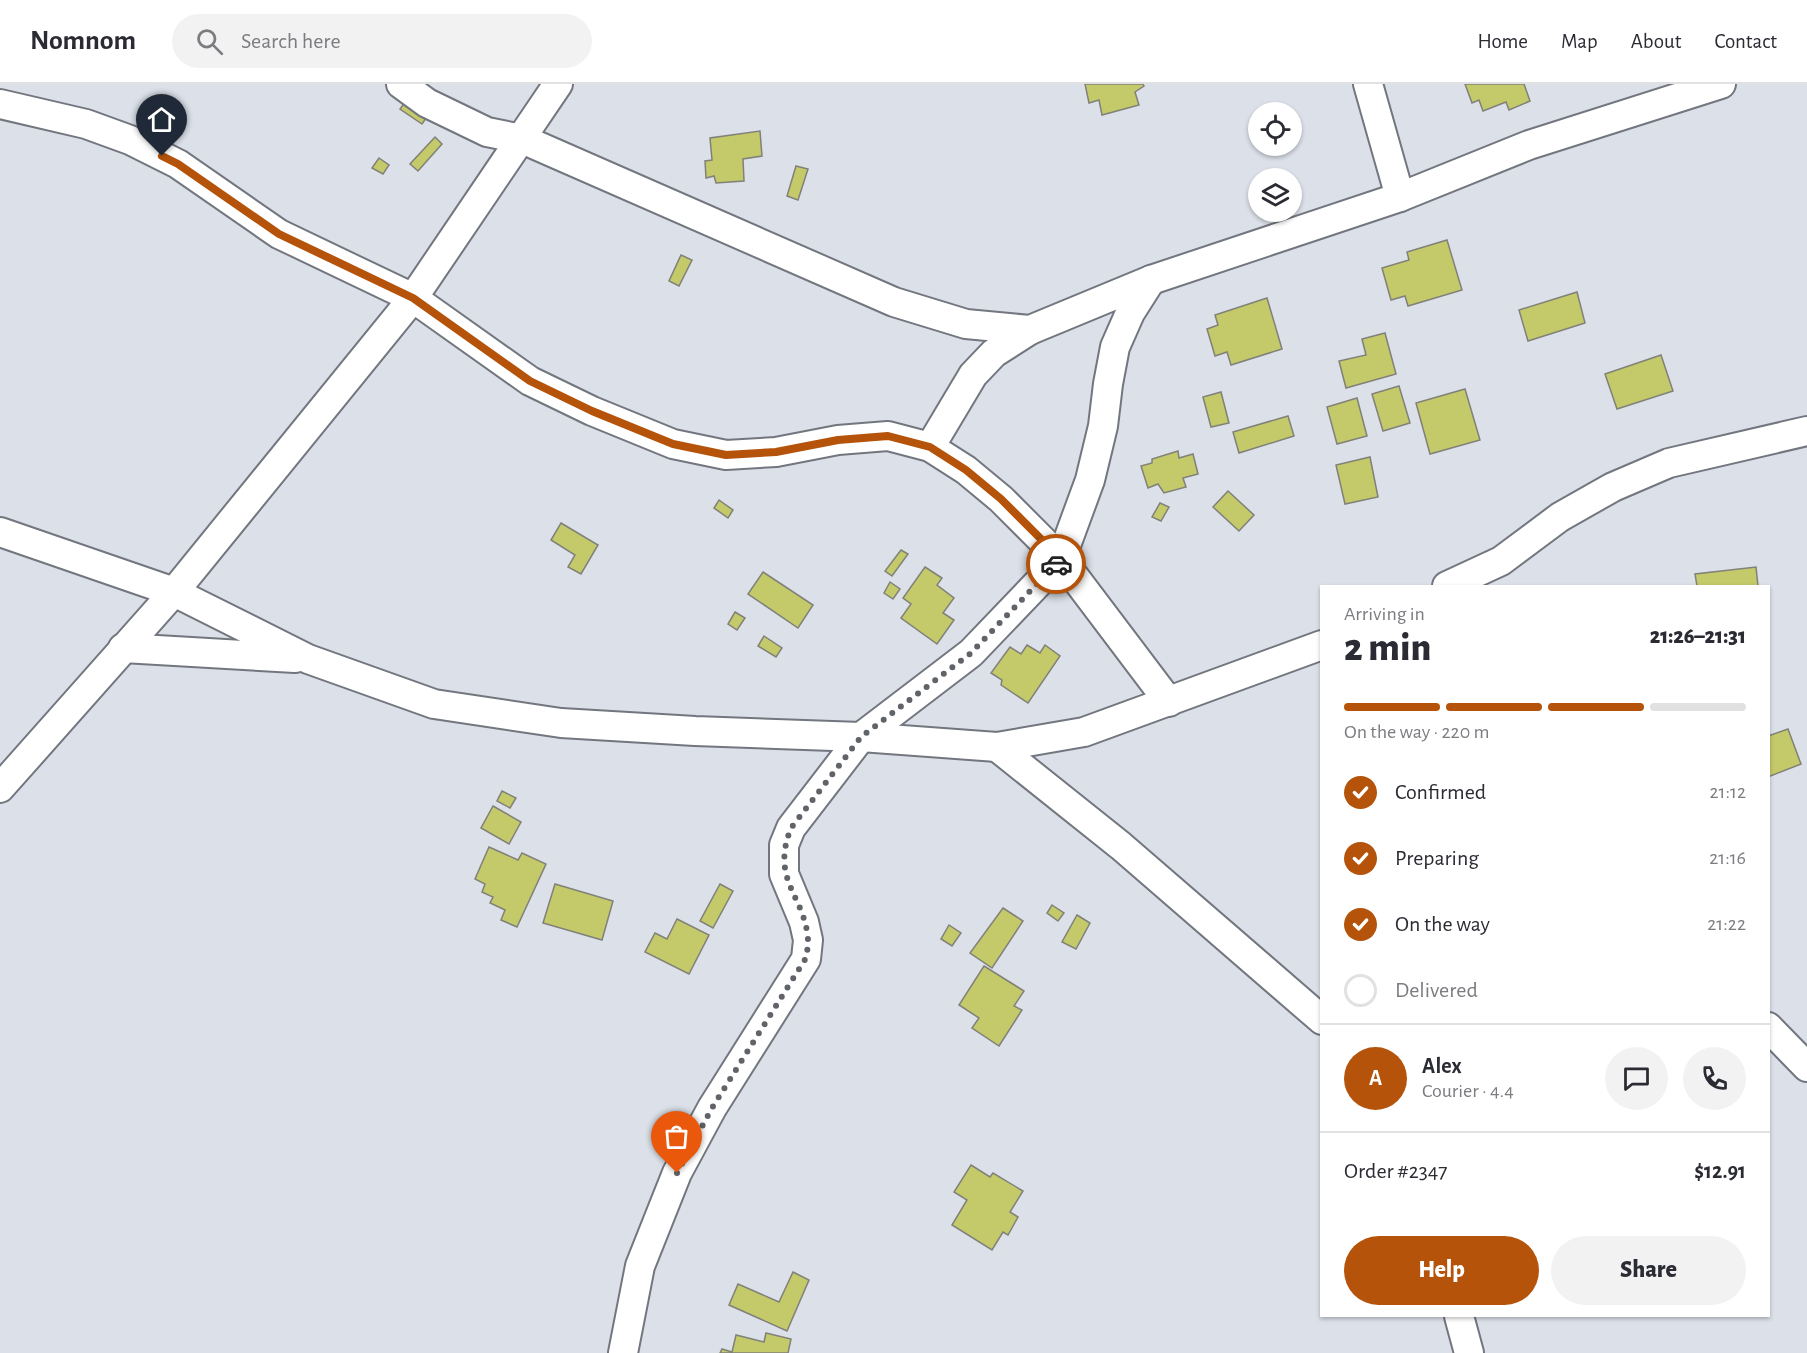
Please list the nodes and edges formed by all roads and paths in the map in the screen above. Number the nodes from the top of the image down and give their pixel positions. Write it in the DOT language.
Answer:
graph roads {
  1 [pos="401,84"];
  2 [pos="558,84"];
  3 [pos="1368,84"];
  4 [pos="1721,84"];
  5 [pos="0,104"];
  6 [pos="522,139"];
  7 [pos="1400,197"];
  8 [pos="1151,280"];
  9 [pos="413,298"];
  10 [pos="1030,330"];
  11 [pos="1807,431"];
  12 [pos="930,447"];
  13 [pos="0,532"];
  14 [pos="1061,559"];
  15 [pos="1497,574"];
  16 [pos="1451,585"];
  17 [pos="174,592"];
  18 [pos="1320,646"];
  19 [pos="123,648"];
  20 [pos="308,659"];
  21 [pos="1169,702"];
  22 [pos="861,737"];
  23 [pos="997,747"];
  24 [pos="0,788"];
  25 [pos="1320,1018"];
  26 [pos="1770,1029"];
  27 [pos="1807,1067"];
  28 [pos="1459,1317"];
  29 [pos="623,1353"];
  30 [pos="1470,1353"];
  1 -- 6 [label="street"];
  2 -- 6 [label="street"];
  3 -- 7 [label="street"];
  4 -- 7 [label="street"];
  5 -- 9 [label="street"];
  6 -- 9 [label="street"];
  6 -- 10 [label="street"];
  7 -- 8 [label="street"];
  8 -- 10 [label="street"];
  8 -- 14 [label="street"];
  9 -- 12 [label="street"];
  9 -- 17 [label="street"];
  10 -- 12 [label="street"];
  11 -- 15 [label="street"];
  12 -- 14 [label="street"];
  13 -- 17 [label="street"];
  14 -- 21 [label="street"];
  14 -- 22 [label="street"];
  15 -- 16 [label="street"];
  17 -- 19 [label="street"];
  17 -- 20 [label="street"];
  18 -- 21 [label="street"];
  19 -- 20 [label="street"];
  19 -- 24 [label="street"];
  20 -- 22 [label="street"];
  21 -- 23 [label="street"];
  22 -- 23 [label="street"];
  22 -- 29 [label="street"];
  23 -- 25 [label="street"];
  26 -- 27 [label="street"];
  28 -- 30 [label="street"];
}
